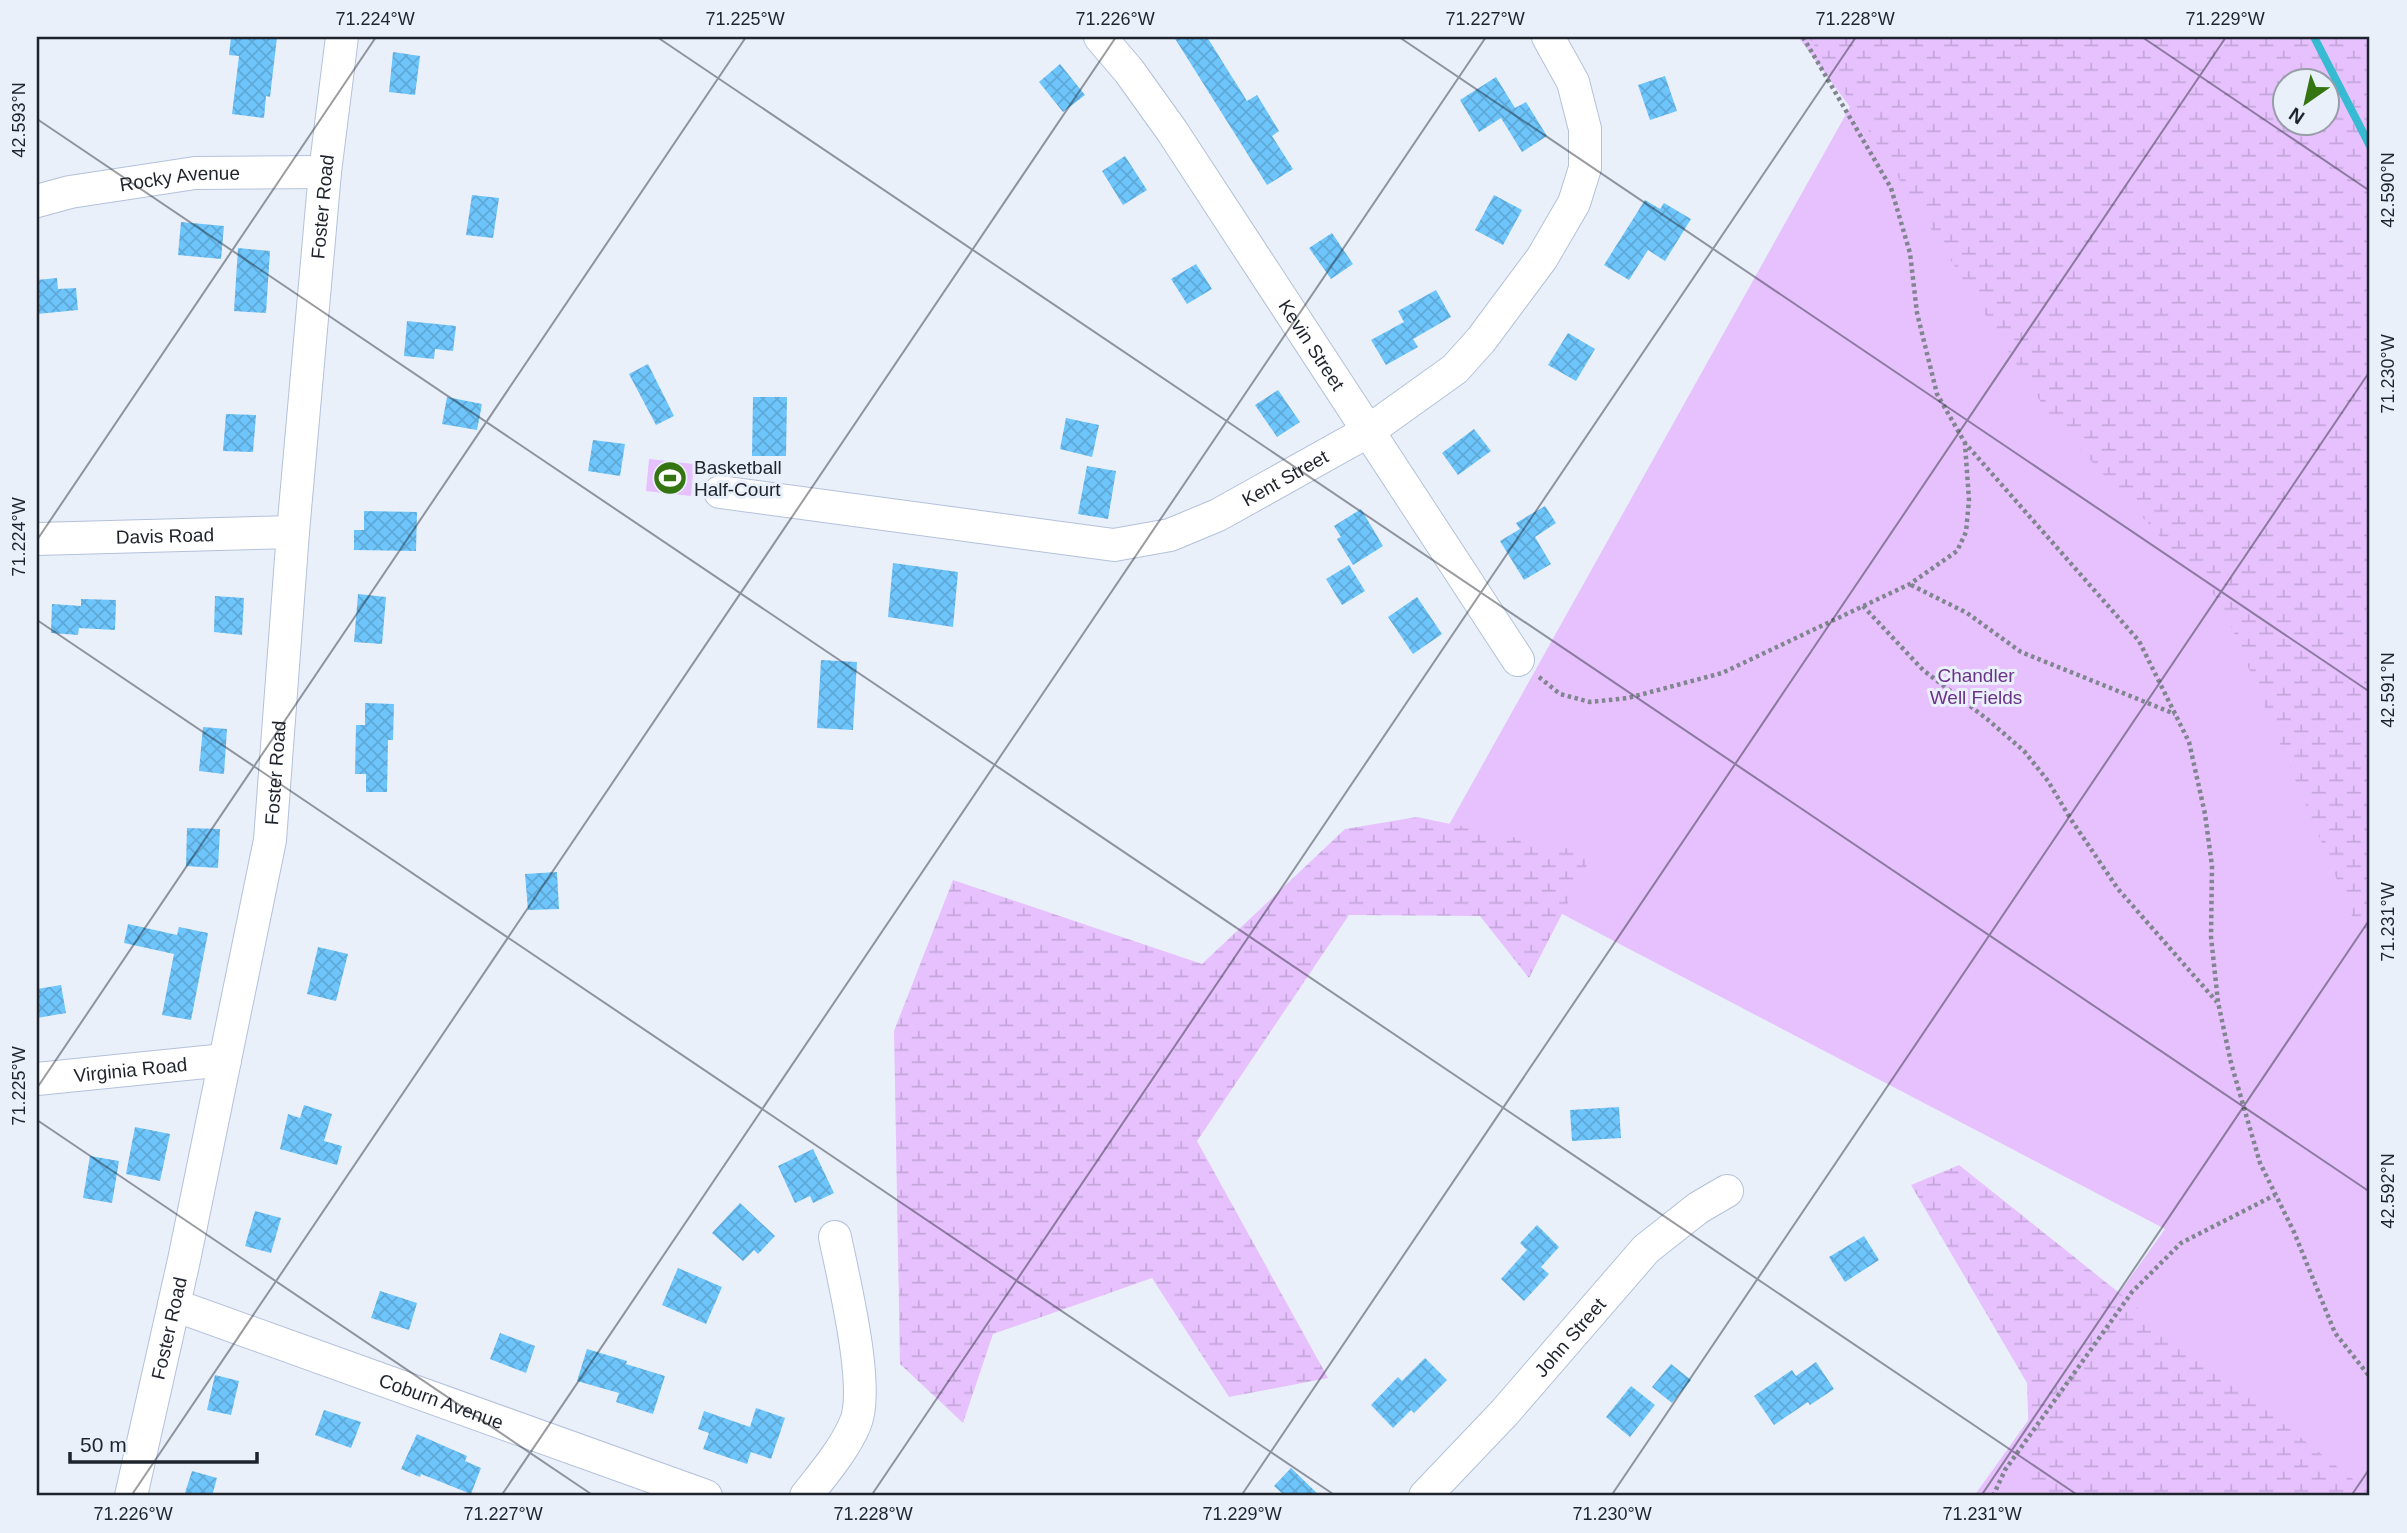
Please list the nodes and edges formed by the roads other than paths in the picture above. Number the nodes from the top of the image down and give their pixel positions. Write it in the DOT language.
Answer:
graph roads {
  1 [pos="342,37"];
  2 [pos="1100,37"];
  3 [pos="1548,37"];
  4 [pos="325,172"];
  5 [pos="37,201"];
  6 [pos="1367,432"];
  7 [pos="720,492"];
  8 [pos="293,532"];
  9 [pos="37,539"];
  10 [pos="1518,660"];
  11 [pos="225,1060"];
  12 [pos="37,1079"];
  13 [pos="1727,1191"];
  14 [pos="835,1237"];
  15 [pos="174,1305"];
  16 [pos="131,1496"];
  17 [pos="706,1496"];
  18 [pos="806,1496"];
  19 [pos="1425,1496"];
  1 -- 4 [label="street, Foster Road"];
  2 -- 6 [label="street, Kevin Street"];
  3 -- 6 [label="street, Kent Street"];
  4 -- 5 [label="street, Rocky Avenue"];
  4 -- 8 [label="street, Foster Road"];
  6 -- 7 [label="street, Kent Street"];
  6 -- 10 [label="street, Kevin Street"];
  8 -- 9 [label="street, Davis Road"];
  8 -- 11 [label="street, Foster Road"];
  11 -- 12 [label="street, Virginia Road"];
  11 -- 15 [label="street, Foster Road"];
  13 -- 19 [label="street, John Street"];
  14 -- 18 [label="street"];
  15 -- 16 [label="street, Foster Road"];
  15 -- 17 [label="street, Coburn Avenue"];
}
